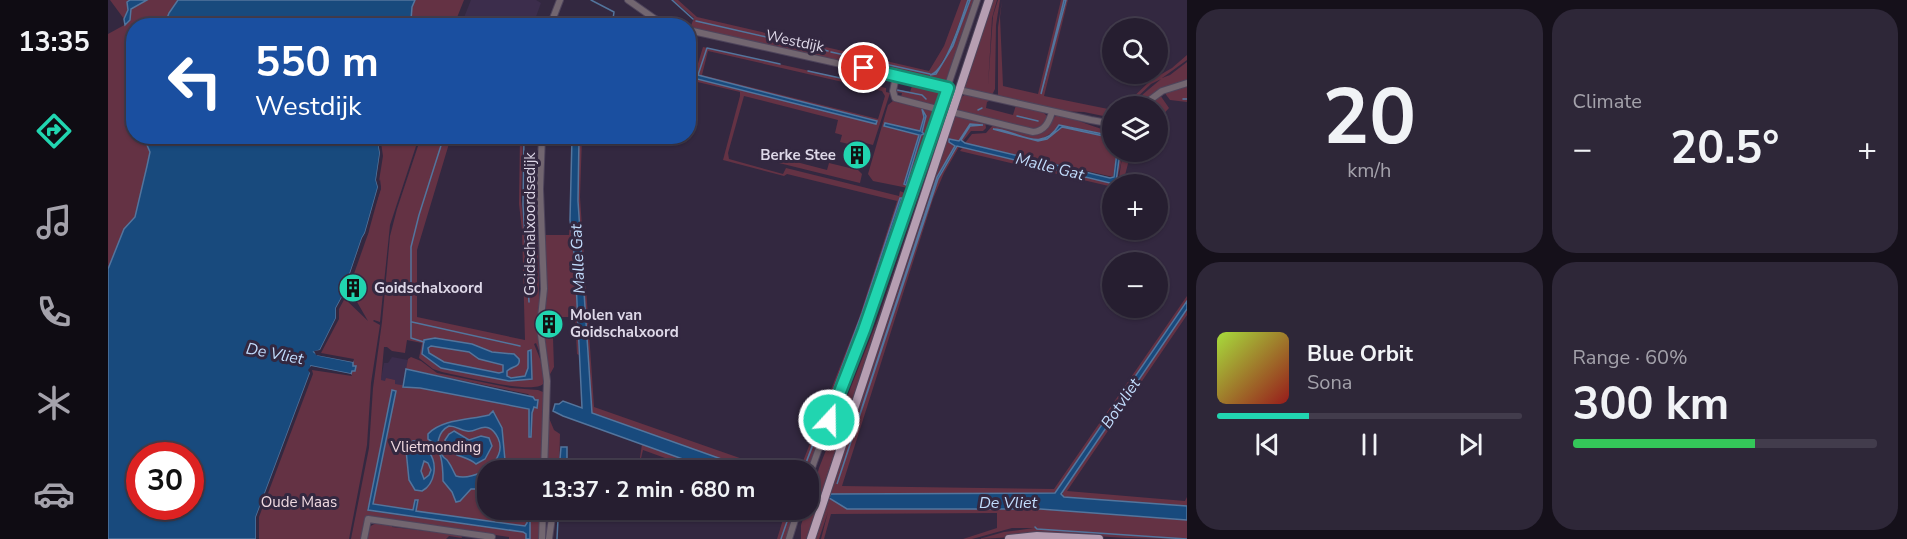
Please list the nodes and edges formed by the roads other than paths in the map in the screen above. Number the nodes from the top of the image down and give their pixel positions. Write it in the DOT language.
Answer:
graph roads {
  1 [pos="560,0"];
  2 [pos="628,0"];
  3 [pos="977,0"];
  4 [pos="988,0"];
  5 [pos="553,18"];
  6 [pos="654,18"];
  7 [pos="696,32"];
  8 [pos="896,76"];
  9 [pos="1187,83"];
  10 [pos="948,88"];
  11 [pos="959,90"];
  12 [pos="1155,96"];
  13 [pos="937,109"];
  14 [pos="1052,112"];
  15 [pos="956,113"];
  16 [pos="1102,121"];
  17 [pos="542,144"];
  18 [pos="545,460"];
  19 [pos="815,460"];
  20 [pos="543,520"];
  21 [pos="552,520"];
  22 [pos="795,520"];
  23 [pos="364,539"];
  24 [pos="491,539"];
  25 [pos="542,539"];
  26 [pos="549,539"];
  27 [pos="789,539"];
  28 [pos="812,539"];
  29 [pos="1009,539"];
  30 [pos="1099,539"];
  1 -- 5 [label="street"];
  2 -- 6 [label="street"];
  3 -- 10 [label="street"];
  4 -- 11 [label="main road"];
  7 -- 8 [label="street, Westdijk"];
  8 -- 10 [label="street, Westdijk"];
  8 -- 13 [label="street"];
  9 -- 12 [label="street"];
  10 -- 19 [label="street"];
  11 -- 14 [label="street"];
  11 -- 28 [label="main road"];
  14 -- 15 [label="street"];
  14 -- 16 [label="street"];
  17 -- 18 [label="street, Goidschalxoordsedijk"];
  20 -- 25 [label="street"];
  21 -- 26 [label="street"];
  22 -- 27 [label="street"];
  23 -- 24 [label="street"];
  29 -- 30 [label="main road"];
}
